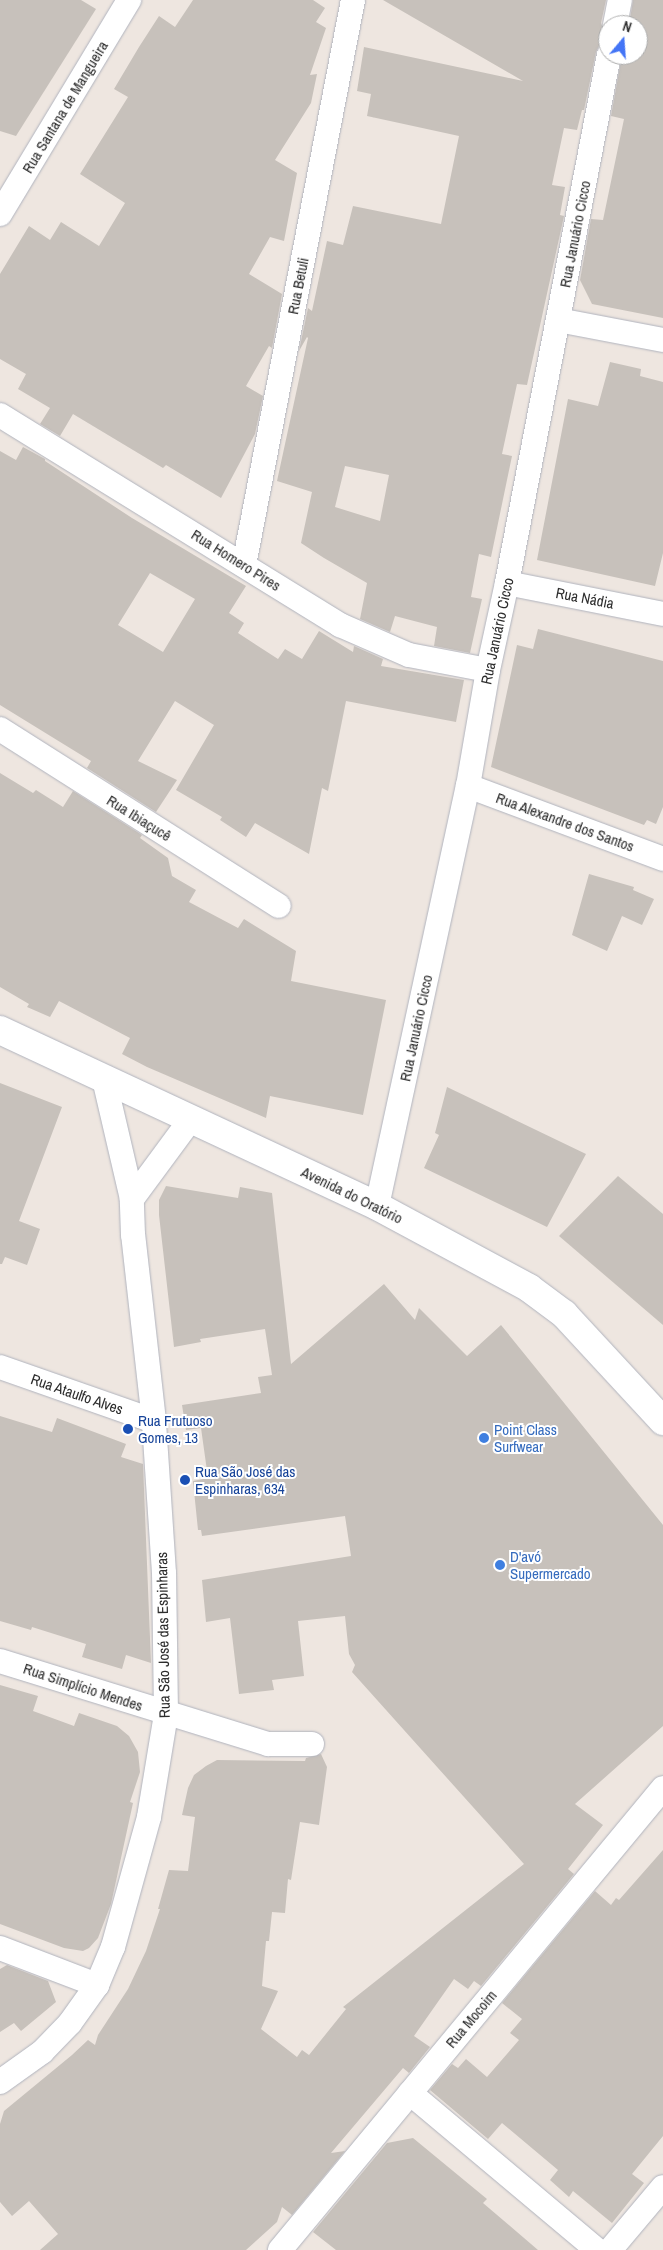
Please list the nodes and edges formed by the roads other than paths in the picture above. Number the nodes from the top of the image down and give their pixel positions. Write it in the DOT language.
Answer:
graph roads {
  1 [pos="129,0"];
  2 [pos="620,0"];
  3 [pos="353,3"];
  4 [pos="617,15"];
  5 [pos="607,65"];
  6 [pos="0,214"];
  7 [pos="558,320"];
  8 [pos="663,340"];
  9 [pos="0,415"];
  10 [pos="244,565"];
  11 [pos="507,583"];
  12 [pos="663,614"];
  13 [pos="488,670"];
  14 [pos="0,729"];
  15 [pos="468,786"];
  16 [pos="663,859"];
  17 [pos="279,906"];
  18 [pos="0,1030"];
  19 [pos="104,1079"];
  20 [pos="191,1119"];
  21 [pos="132,1199"];
  22 [pos="377,1206"];
  23 [pos="0,1367"];
  24 [pos="154,1421"];
  25 [pos="663,1421"];
  26 [pos="0,1661"];
  27 [pos="166,1714"];
  28 [pos="312,1744"];
  29 [pos="663,1788"];
  30 [pos="0,1948"];
  31 [pos="98,1985"];
  32 [pos="0,2082"];
  33 [pos="410,2093"];
  34 [pos="663,2187"];
  35 [pos="297,2228"];
  36 [pos="267,2250"];
  37 [pos="280,2250"];
  38 [pos="597,2250"];
  39 [pos="610,2250"];
  1 -- 6 [label="street, Rua Santana de Mangueira"];
  2 -- 4 [label="street"];
  3 -- 10 [label="street, Rua Betuli"];
  5 -- 7 [label="street, Rua Januário Cicco"];
  7 -- 8 [label="street"];
  7 -- 11 [label="street, Rua Januário Cicco"];
  9 -- 10 [label="street, Rua Homero Pires"];
  10 -- 13 [label="street, Rua Homero Pires"];
  11 -- 12 [label="street, Rua Nádia"];
  11 -- 13 [label="street, Rua Januário Cicco"];
  13 -- 15 [label="street, Rua Januário Cicco"];
  14 -- 17 [label="street, Rua Ibiaçucê"];
  15 -- 16 [label="street, Rua Alexandre dos Santos"];
  15 -- 22 [label="street, Rua Januário Cicco"];
  18 -- 19 [label="main road, Avenida do Oratório"];
  19 -- 20 [label="main road, Avenida do Oratório"];
  19 -- 21 [label="street, Rua São José das Espinharas"];
  20 -- 21 [label="street"];
  20 -- 22 [label="main road, Avenida do Oratório"];
  21 -- 24 [label="street, Rua São José das Espinharas"];
  22 -- 25 [label="main road, Avenida do Oratório"];
  23 -- 24 [label="street, Rua Ataulfo Alves"];
  24 -- 27 [label="street, Rua São José das Espinharas"];
  26 -- 27 [label="street, Rua Simplício Mendes"];
  27 -- 28 [label="street, Rua Simplício Mendes"];
  27 -- 31 [label="street, Rua São José das Espinharas"];
  29 -- 33 [label="street, Rua Mocoim"];
  30 -- 31 [label="street"];
  31 -- 32 [label="street, Rua São José das Espinharas"];
  33 -- 35 [label="street, Rua Mocoim"];
  33 -- 38 [label="street"];
  34 -- 39 [label="street"];
  35 -- 36 [label="street"];
  35 -- 37 [label="street, Rua Mocoim"];
}
